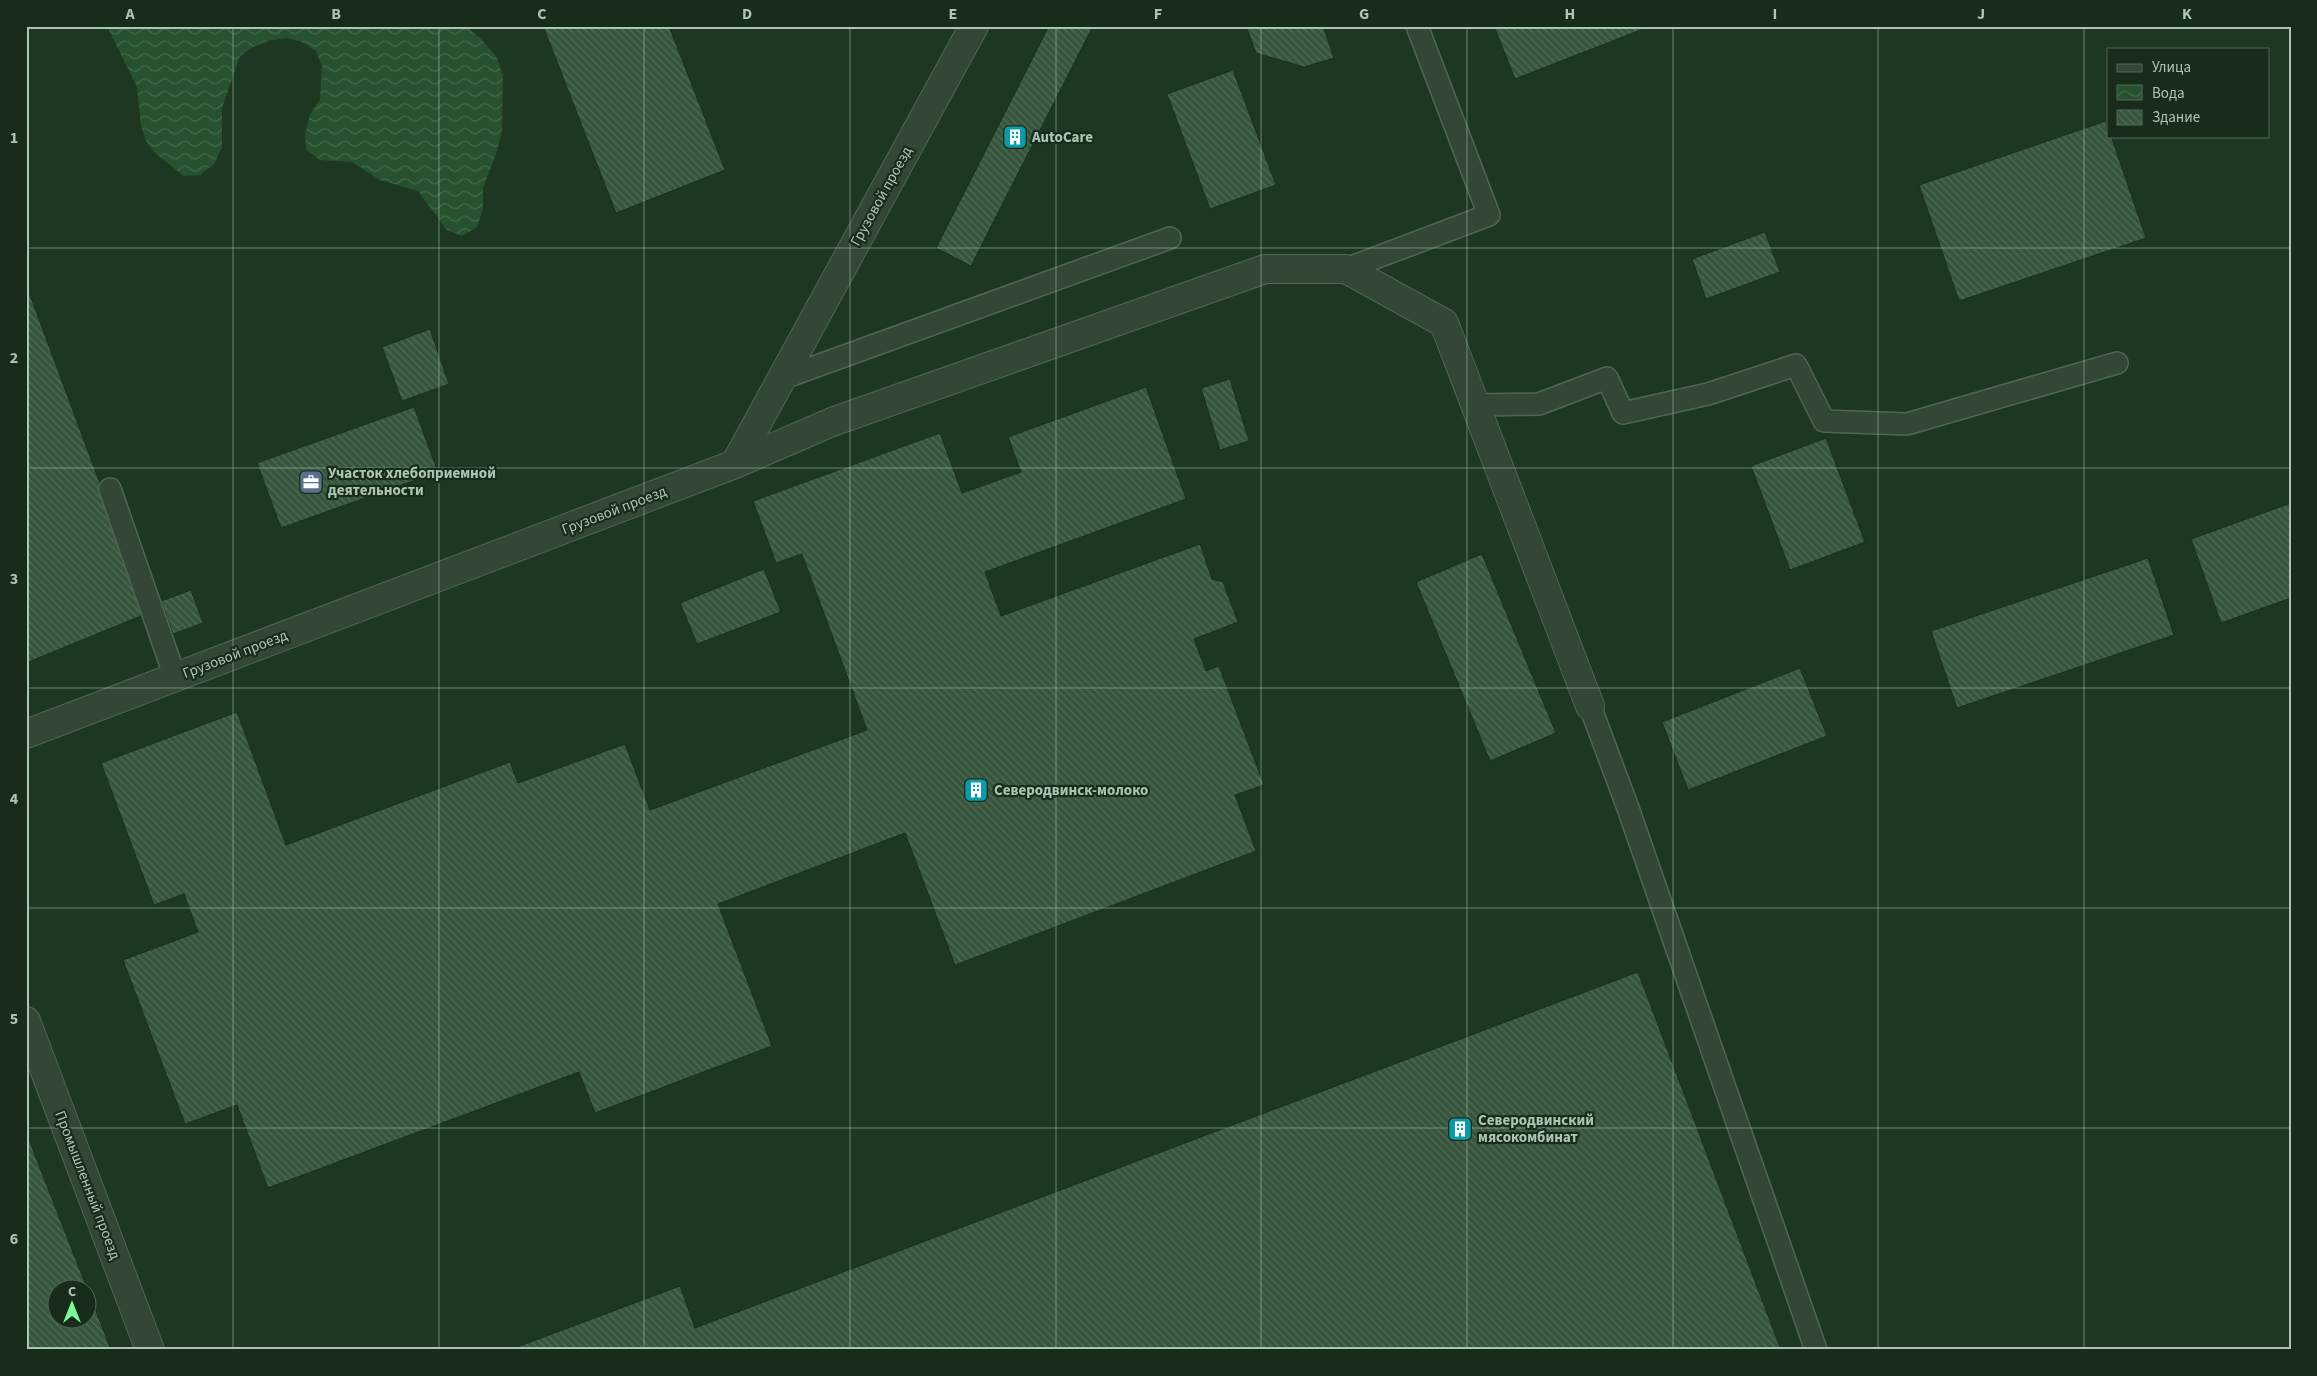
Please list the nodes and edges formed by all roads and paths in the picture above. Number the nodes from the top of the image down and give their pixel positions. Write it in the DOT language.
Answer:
graph roads {
  1 [pos="974,26"];
  2 [pos="1417,26"];
  3 [pos="1170,238"];
  4 [pos="1346,269"];
  5 [pos="2117,363"];
  6 [pos="781,379"];
  7 [pos="1475,405"];
  8 [pos="735,464"];
  9 [pos="110,489"];
  10 [pos="175,677"];
  11 [pos="1590,706"];
  12 [pos="26,734"];
  13 [pos="26,1021"];
  14 [pos="150,1350"];
  15 [pos="1816,1350"];
  1 -- 6 [label="street, Грузовой проезд"];
  2 -- 4 [label="lane"];
  3 -- 6 [label="lane"];
  4 -- 7 [label="street"];
  4 -- 8 [label="street"];
  5 -- 7 [label="lane"];
  6 -- 8 [label="street, Грузовой проезд"];
  7 -- 11 [label="street"];
  8 -- 10 [label="street, Грузовой проезд"];
  9 -- 10 [label="lane"];
  10 -- 12 [label="street, Грузовой проезд"];
  11 -- 15 [label="lane"];
  13 -- 14 [label="street, Промышленный проезд"];
}
